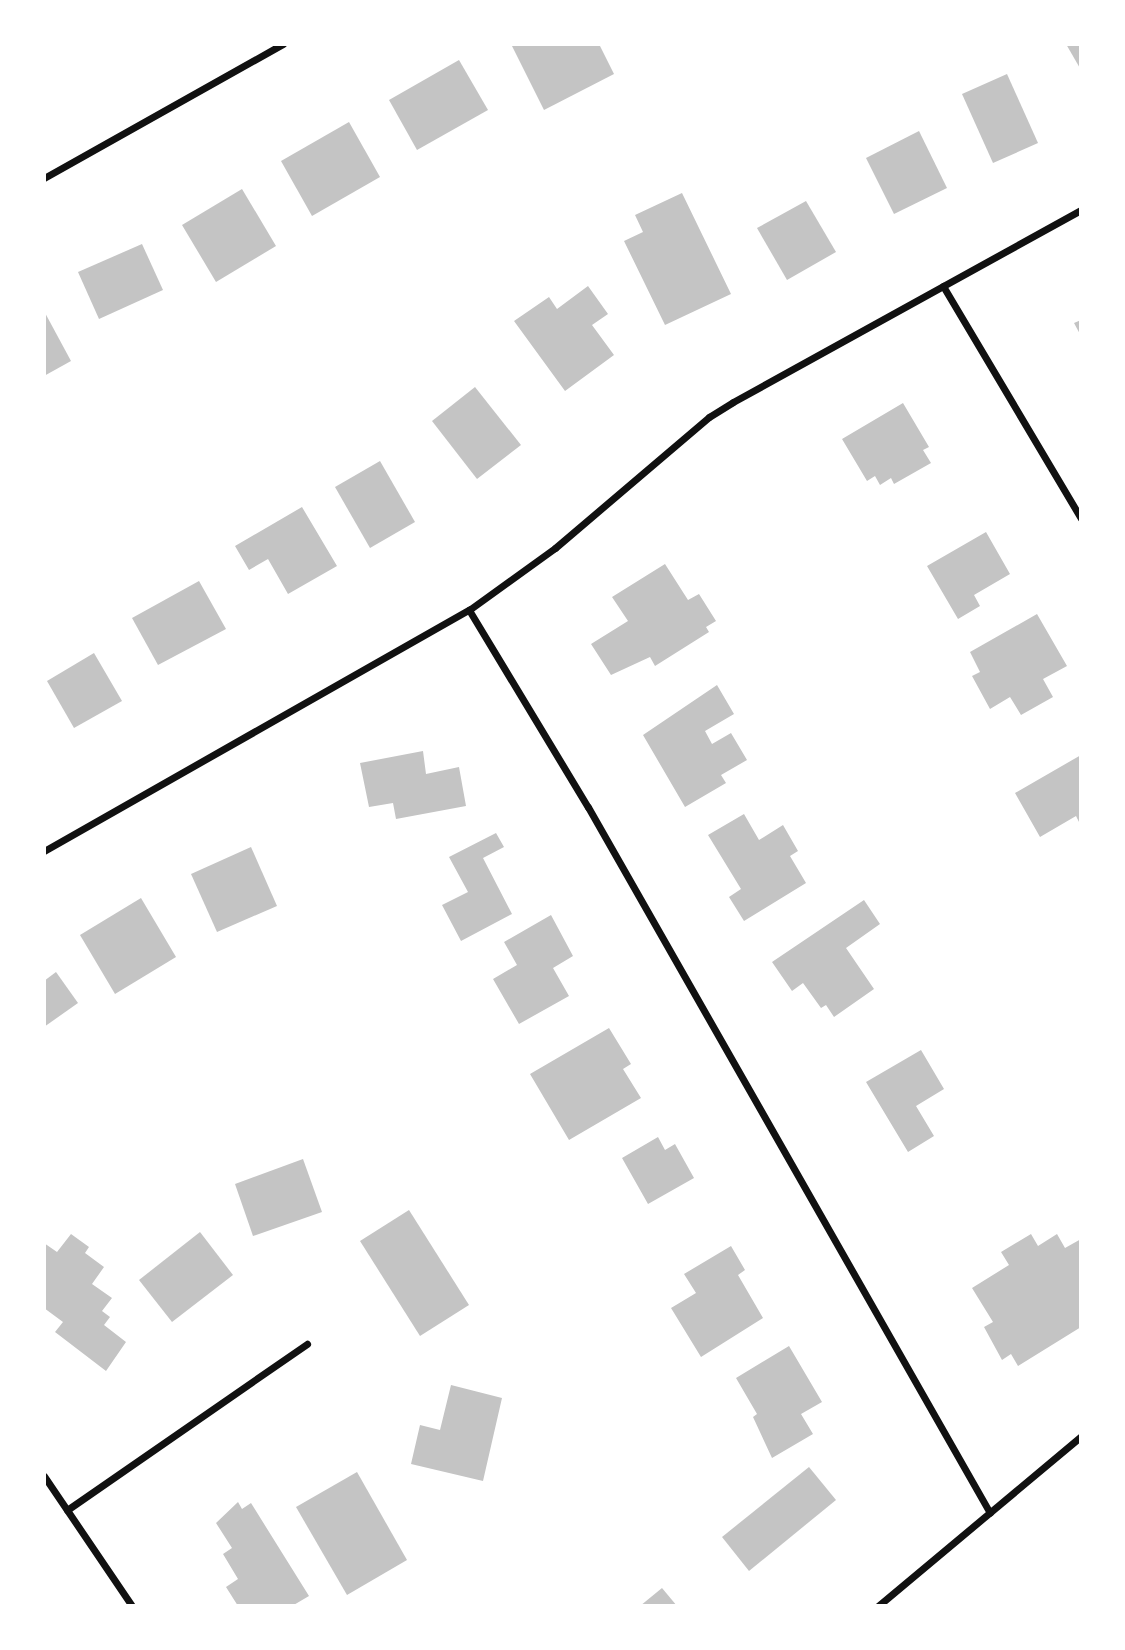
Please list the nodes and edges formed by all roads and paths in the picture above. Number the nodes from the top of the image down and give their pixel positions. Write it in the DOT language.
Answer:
graph roads {
  1 [pos="283,44"];
  2 [pos="44,178"];
  3 [pos="1081,210"];
  4 [pos="943,286"];
  5 [pos="1081,518"];
  6 [pos="469,610"];
  7 [pos="44,851"];
  8 [pos="307,1344"];
  9 [pos="1081,1436"];
  10 [pos="44,1476"];
  11 [pos="67,1510"];
  12 [pos="990,1513"];
  13 [pos="132,1606"];
  14 [pos="878,1606"];
  1 -- 2 [label="street"];
  3 -- 4 [label="street"];
  4 -- 5 [label="street"];
  4 -- 6 [label="street"];
  6 -- 7 [label="street"];
  6 -- 12 [label="street"];
  8 -- 11 [label="street"];
  9 -- 12 [label="street"];
  10 -- 11 [label="street"];
  11 -- 13 [label="street"];
  12 -- 14 [label="street"];
}
